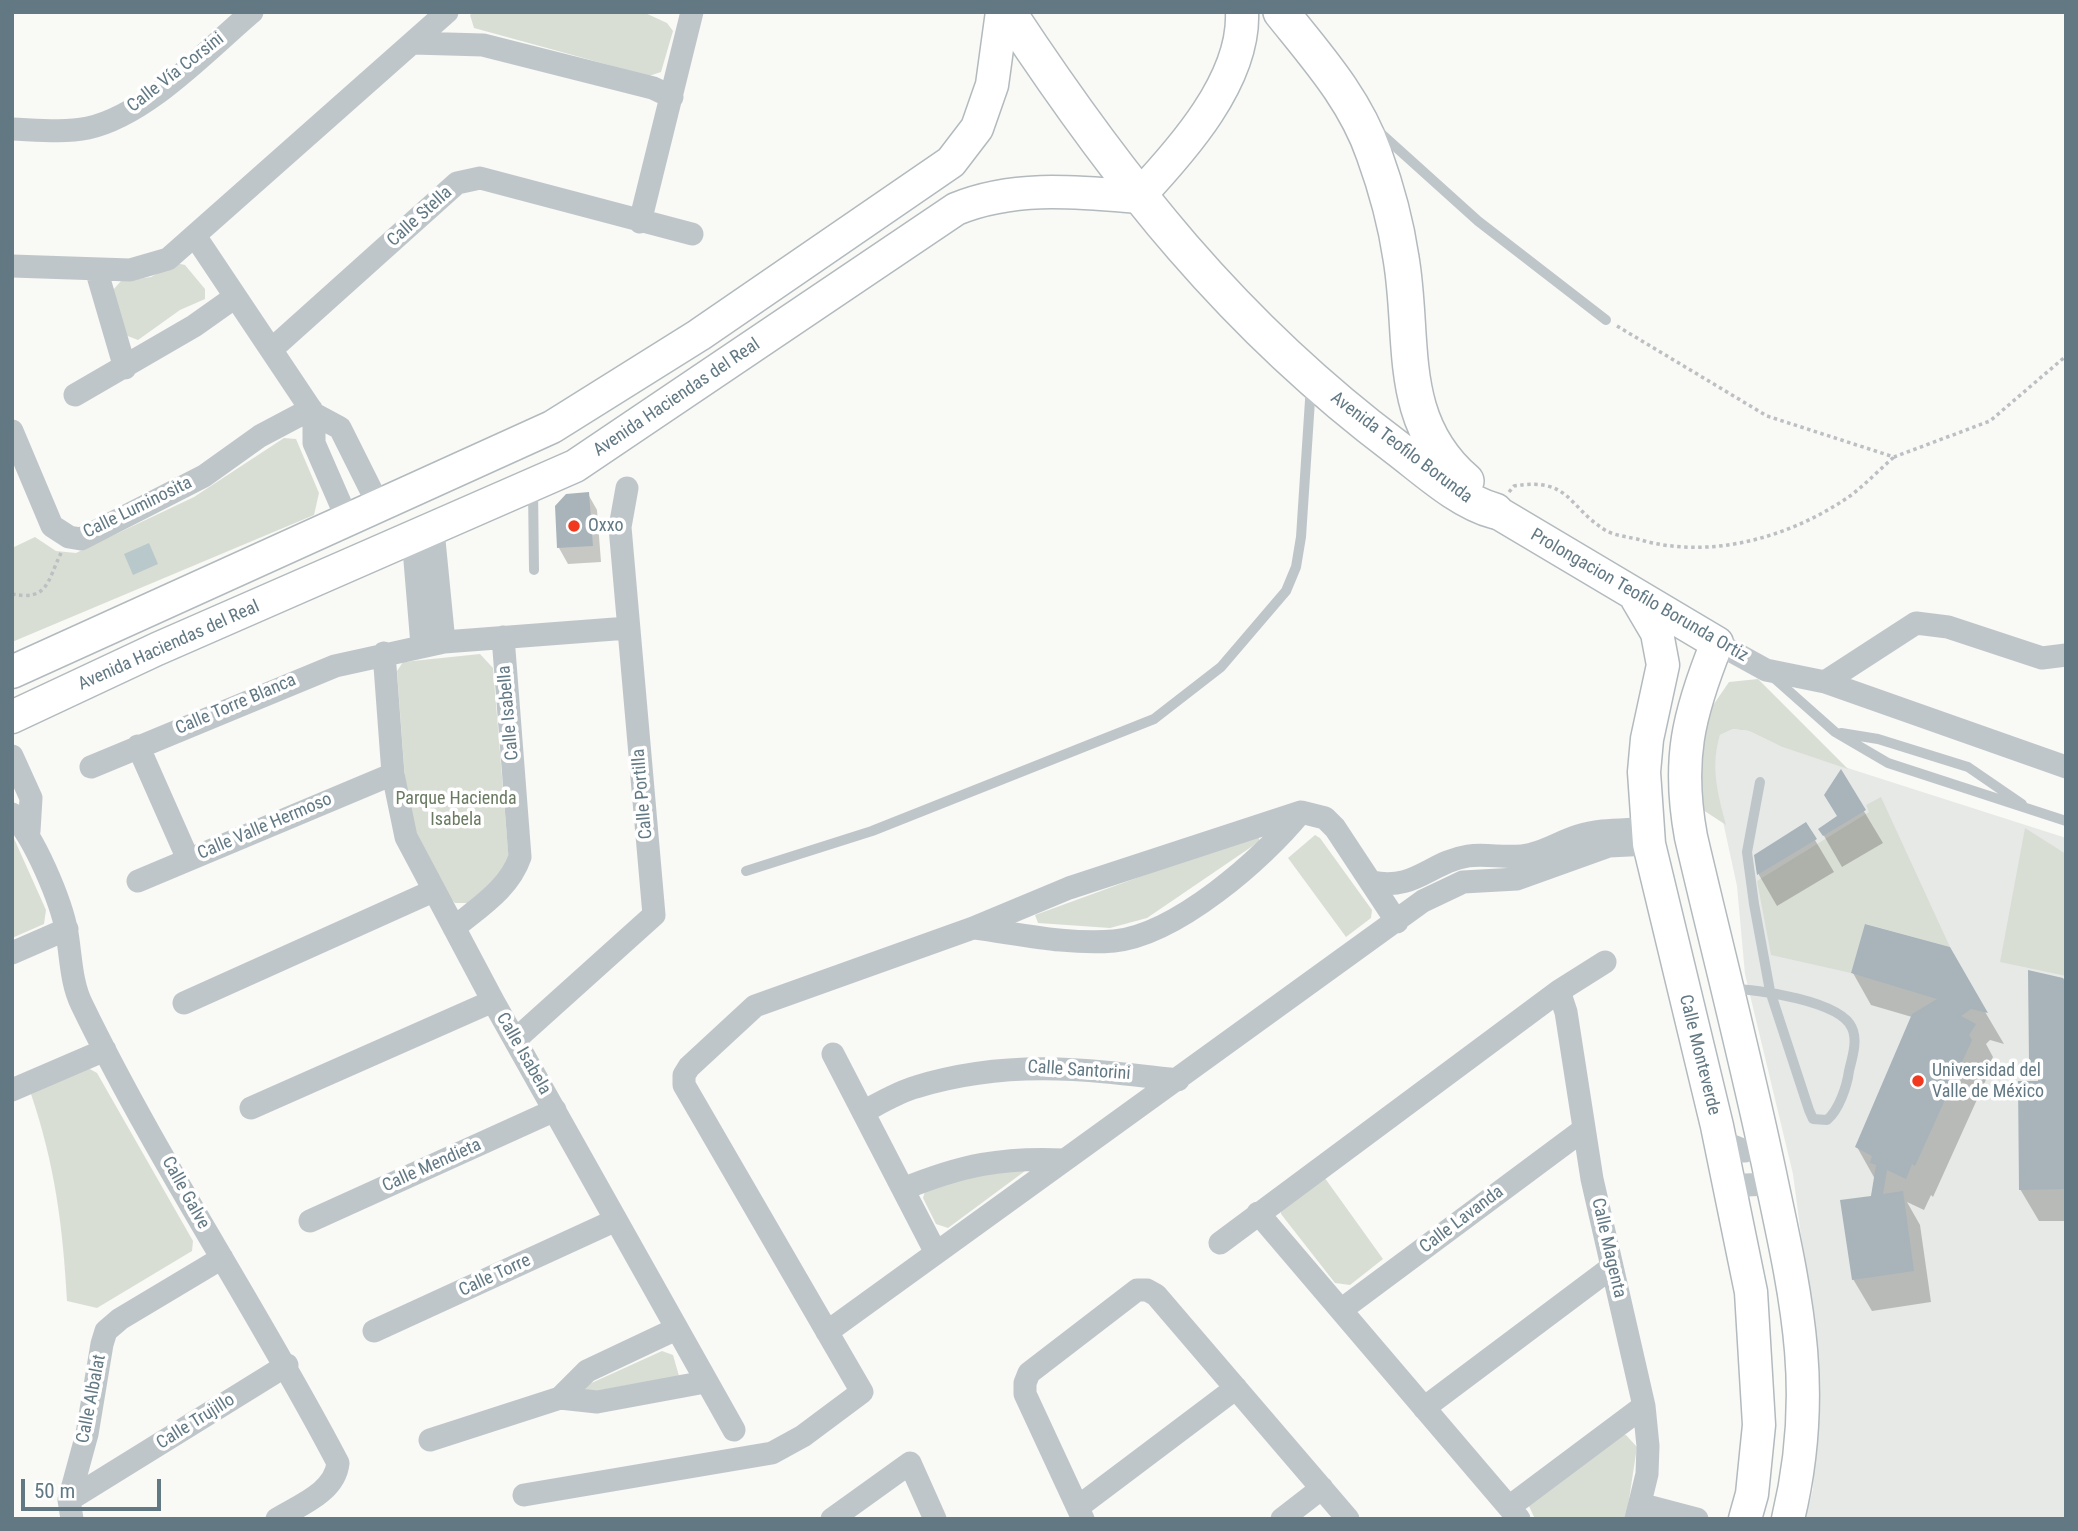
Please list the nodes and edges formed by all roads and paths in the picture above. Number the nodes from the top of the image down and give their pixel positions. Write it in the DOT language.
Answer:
graph roads {
  1 [pos="252,12"];
  2 [pos="447,12"];
  3 [pos="692,12"];
  4 [pos="1002,12"];
  5 [pos="1008,12"];
  6 [pos="1242,12"];
  7 [pos="1281,12"];
  8 [pos="413,43"];
  9 [pos="671,97"];
  10 [pos="1354,108"];
  11 [pos="12,129"];
  12 [pos="1138,197"];
  13 [pos="640,222"];
  14 [pos="692,234"];
  15 [pos="195,236"];
  16 [pos="12,266"];
  17 [pos="96,269"];
  18 [pos="235,297"];
  19 [pos="1606,320"];
  20 [pos="699,335"];
  21 [pos="272,349"];
  22 [pos="2066,356"];
  23 [pos="125,368"];
  24 [pos="721,368"];
  25 [pos="1311,379"];
  26 [pos="75,395"];
  27 [pos="312,412"];
  28 [pos="12,431"];
  29 [pos="355,457"];
  30 [pos="1894,457"];
  31 [pos="327,471"];
  32 [pos="533,486"];
  33 [pos="627,488"];
  34 [pos="379,506"];
  35 [pos="1494,511"];
  36 [pos="348,521"];
  37 [pos="423,533"];
  38 [pos="69,537"];
  39 [pos="534,570"];
  40 [pos="12,594"];
  41 [pos="1636,598"];
  42 [pos="141,611"];
  43 [pos="628,628"];
  44 [pos="503,637"];
  45 [pos="433,643"];
  46 [pos="1717,643"];
  47 [pos="157,649"];
  48 [pos="384,653"];
  49 [pos="2066,655"];
  50 [pos="1766,670"];
  51 [pos="12,672"];
  52 [pos="1825,682"];
  53 [pos="12,717"];
  54 [pos="1835,732"];
  55 [pos="138,746"];
  56 [pos="12,756"];
  57 [pos="91,767"];
  58 [pos="2066,767"];
  59 [pos="393,774"];
  60 [pos="1760,782"];
  61 [pos="22,803"];
  62 [pos="2030,810"];
  63 [pos="1301,812"];
  64 [pos="12,814"];
  65 [pos="2066,821"];
  66 [pos="29,831"];
  67 [pos="1648,836"];
  68 [pos="188,859"];
  69 [pos="746,871"];
  70 [pos="138,881"];
  71 [pos="1372,882"];
  72 [pos="433,891"];
  73 [pos="1397,922"];
  74 [pos="454,928"];
  75 [pos="974,928"];
  76 [pos="66,929"];
  77 [pos="12,953"];
  78 [pos="1605,962"];
  79 [pos="1728,989"];
  80 [pos="1559,991"];
  81 [pos="1770,991"];
  82 [pos="492,1001"];
  83 [pos="184,1003"];
  84 [pos="515,1040"];
  85 [pos="105,1050"];
  86 [pos="833,1054"];
  87 [pos="1178,1080"];
  88 [pos="12,1090"];
  89 [pos="251,1108"];
  90 [pos="555,1110"];
  91 [pos="863,1112"];
  92 [pos="1583,1130"];
  93 [pos="1763,1135"];
  94 [pos="1720,1141"];
  95 [pos="1065,1160"];
  96 [pos="1772,1184"];
  97 [pos="903,1189"];
  98 [pos="1732,1198"];
  99 [pos="1258,1213"];
  100 [pos="616,1220"];
  101 [pos="310,1221"];
  102 [pos="1220,1243"];
  103 [pos="936,1253"];
  104 [pos="222,1258"];
  105 [pos="1612,1266"];
  106 [pos="1341,1310"];
  107 [pos="677,1329"];
  108 [pos="374,1331"];
  109 [pos="827,1332"];
  110 [pos="287,1366"];
  111 [pos="705,1382"];
  112 [pos="1236,1388"];
  113 [pos="560,1398"];
  114 [pos="1644,1406"];
  115 [pos="1424,1408"];
  116 [pos="734,1430"];
  117 [pos="430,1440"];
  118 [pos="1322,1488"];
  119 [pos="524,1495"];
  120 [pos="70,1509"];
  121 [pos="1638,1511"];
  122 [pos="1081,1513"];
  123 [pos="1514,1513"];
  124 [pos="277,1519"];
  125 [pos="832,1519"];
  126 [pos="935,1519"];
  127 [pos="1282,1519"];
  128 [pos="1348,1519"];
  129 [pos="1697,1519"];
  130 [pos="1745,1519"];
  131 [pos="1788,1519"];
  1 -- 11 [label="street, Calle Vía Corsini"];
  2 -- 8 [label="street"];
  3 -- 9 [label="street"];
  4 -- 20 [label="main road"];
  5 -- 12 [label="main road, Avenida Teofilo Borunda"];
  6 -- 12 [label="main road"];
  7 -- 10 [label="main road, Avenida Teofilo Borunda"];
  8 -- 9 [label="street"];
  8 -- 15 [label="street"];
  9 -- 13 [label="street"];
  10 -- 19 [label="lane"];
  10 -- 35 [label="main road, Avenida Teofilo Borunda"];
  12 -- 24 [label="main road, Avenida Haciendas del Real"];
  12 -- 25 [label="main road, Avenida Teofilo Borunda"];
  13 -- 14 [label="street, Calle Stella"];
  13 -- 21 [label="street, Calle Stella"];
  15 -- 17 [label="street"];
  15 -- 18 [label="street"];
  16 -- 17 [label="street"];
  17 -- 23 [label="street"];
  18 -- 21 [label="street"];
  18 -- 23 [label="street"];
  19 -- 30 [label="path"];
  20 -- 24 [label="main road"];
  20 -- 34 [label="main road"];
  21 -- 27 [label="street"];
  22 -- 30 [label="path"];
  23 -- 26 [label="street"];
  24 -- 32 [label="main road, Avenida Haciendas del Real"];
  25 -- 35 [label="main road, Avenida Teofilo Borunda"];
  25 -- 69 [label="lane"];
  27 -- 29 [label="street"];
  27 -- 31 [label="street"];
  27 -- 38 [label="street, Calle Luminosita"];
  28 -- 38 [label="street, Calle Luminosita"];
  29 -- 31 [label="street"];
  29 -- 34 [label="street"];
  30 -- 35 [label="path"];
  31 -- 36 [label="street"];
  32 -- 37 [label="main road, Avenida Haciendas del Real"];
  32 -- 39 [label="lane"];
  33 -- 43 [label="street, Calle Portilla"];
  34 -- 36 [label="main road"];
  35 -- 41 [label="main road, Prolongacion Teofilo Borunda Ortiz"];
  36 -- 42 [label="main road"];
  37 -- 45 [label="street"];
  37 -- 47 [label="main road, Avenida Haciendas del Real"];
  38 -- 40 [label="path"];
  41 -- 46 [label="main road, Prolongacion Teofilo Borunda Ortiz"];
  41 -- 67 [label="main road, Calle Monteverde"];
  42 -- 47 [label="main road"];
  42 -- 51 [label="main road"];
  43 -- 44 [label="street"];
  43 -- 84 [label="street, Calle Portilla"];
  44 -- 45 [label="street"];
  44 -- 74 [label="street, Calle Isabella"];
  45 -- 48 [label="street"];
  46 -- 50 [label="street, Prolongacion Teofilo Borunda Ortiz"];
  46 -- 79 [label="main road"];
  47 -- 53 [label="main road, Avenida Haciendas del Real"];
  48 -- 55 [label="street, Calle Torre Blanca"];
  48 -- 59 [label="street, Calle Isabela"];
  49 -- 52 [label="street"];
  50 -- 52 [label="street, Prolongacion Teofilo Borunda Ortiz"];
  50 -- 54 [label="lane"];
  52 -- 58 [label="street, Prolongacion Teofilo Borunda Ortiz"];
  54 -- 62 [label="lane"];
  54 -- 62 [label="lane"];
  55 -- 57 [label="street, Calle Torre Blanca"];
  55 -- 68 [label="street"];
  56 -- 61 [label="street, Calle Galve"];
  59 -- 68 [label="street, Calle Valle Hermoso"];
  59 -- 72 [label="street, Calle Isabela"];
  60 -- 81 [label="lane"];
  61 -- 66 [label="street, Calle Galve"];
  62 -- 65 [label="lane"];
  63 -- 71 [label="street"];
  63 -- 75 [label="street"];
  63 -- 75 [label="street"];
  64 -- 66 [label="street, Calle Galve"];
  66 -- 76 [label="street, Calle Galve"];
  67 -- 71 [label="street"];
  67 -- 73 [label="street"];
  67 -- 94 [label="main road, Calle Monteverde"];
  68 -- 70 [label="street, Calle Valle Hermoso"];
  71 -- 73 [label="street"];
  72 -- 74 [label="street, Calle Isabela"];
  72 -- 83 [label="street"];
  73 -- 87 [label="street"];
  74 -- 82 [label="street, Calle Isabela"];
  75 -- 109 [label="street"];
  76 -- 77 [label="street"];
  76 -- 85 [label="street, Calle Galve"];
  78 -- 80 [label="street"];
  79 -- 81 [label="lane"];
  79 -- 93 [label="main road"];
  80 -- 92 [label="street, Calle Magenta"];
  80 -- 99 [label="street"];
  81 -- 81 [label="lane"];
  82 -- 84 [label="street, Calle Isabela"];
  82 -- 89 [label="street"];
  84 -- 90 [label="street, Calle Isabela"];
  85 -- 88 [label="street"];
  85 -- 104 [label="street, Calle Galve"];
  86 -- 91 [label="street"];
  87 -- 91 [label="street, Calle Santorini"];
  87 -- 95 [label="street"];
  90 -- 100 [label="street, Calle Isabela"];
  90 -- 101 [label="street, Calle Mendieta"];
  91 -- 97 [label="street"];
  92 -- 105 [label="street, Calle Magenta"];
  92 -- 106 [label="street, Calle Lavanda"];
  93 -- 94 [label="street"];
  93 -- 96 [label="main road"];
  94 -- 98 [label="main road, Calle Monteverde"];
  95 -- 97 [label="street"];
  95 -- 103 [label="street"];
  96 -- 98 [label="street"];
  96 -- 131 [label="main road"];
  97 -- 103 [label="street"];
  98 -- 130 [label="main road, Calle Monteverde"];
  99 -- 102 [label="street"];
  99 -- 106 [label="street"];
  100 -- 107 [label="street, Calle Isabela"];
  100 -- 108 [label="street, Calle Torre"];
  103 -- 109 [label="street"];
  104 -- 110 [label="street, Calle Galve"];
  104 -- 120 [label="street, Calle Albalat"];
  105 -- 114 [label="street, Calle Magenta"];
  105 -- 115 [label="street"];
  106 -- 115 [label="street"];
  107 -- 111 [label="street, Calle Isabela"];
  107 -- 113 [label="street"];
  109 -- 119 [label="street"];
  110 -- 120 [label="street, Calle Trujillo"];
  110 -- 124 [label="street, Calle Galve"];
  111 -- 113 [label="street"];
  111 -- 116 [label="street, Calle Isabela"];
  112 -- 118 [label="street"];
  112 -- 122 [label="street"];
  112 -- 122 [label="street"];
  113 -- 117 [label="street"];
  114 -- 121 [label="street, Calle Magenta"];
  114 -- 123 [label="street"];
  115 -- 123 [label="street"];
  118 -- 127 [label="street"];
  118 -- 128 [label="street"];
  121 -- 129 [label="street, Calle Magenta"];
  125 -- 126 [label="street"];
}
